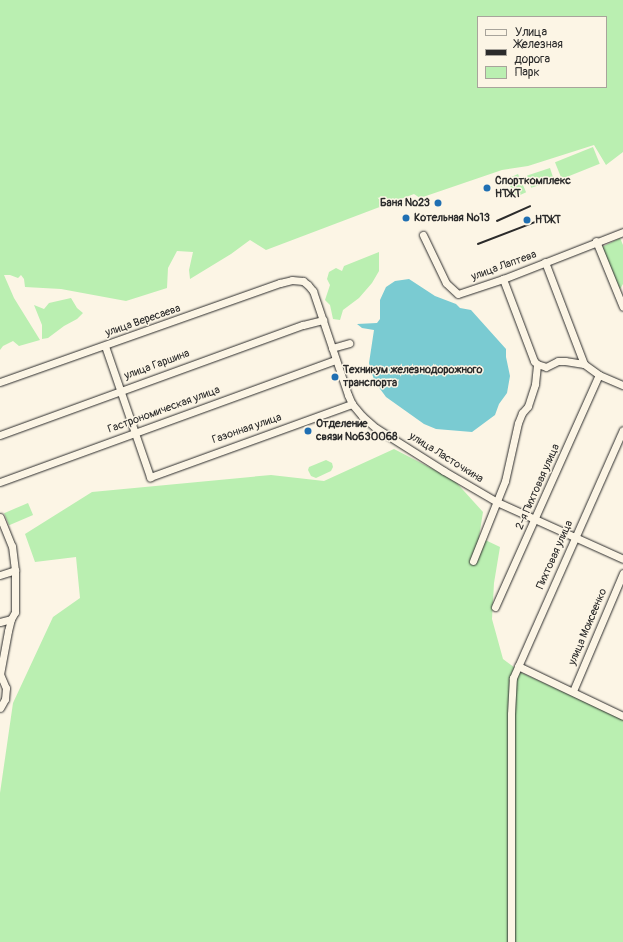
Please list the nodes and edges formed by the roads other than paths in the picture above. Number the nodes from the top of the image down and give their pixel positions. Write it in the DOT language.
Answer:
graph roads {
  1 [pos="623,232"];
  2 [pos="423,235"];
  3 [pos="596,241"];
  4 [pos="545,262"];
  5 [pos="503,279"];
  6 [pos="292,280"];
  7 [pos="623,307"];
  8 [pos="323,320"];
  9 [pos="349,343"];
  10 [pos="105,346"];
  11 [pos="332,348"];
  12 [pos="336,360"];
  13 [pos="537,364"];
  14 [pos="584,364"];
  15 [pos="599,374"];
  16 [pos="0,382"];
  17 [pos="623,385"];
  18 [pos="120,390"];
  19 [pos="352,404"];
  20 [pos="623,430"];
  21 [pos="134,432"];
  22 [pos="0,435"];
  23 [pos="0,482"];
  24 [pos="497,502"];
  25 [pos="0,517"];
  26 [pos="535,520"];
  27 [pos="2,526"];
  28 [pos="575,538"];
  29 [pos="623,559"];
  30 [pos="473,561"];
  31 [pos="15,570"];
  32 [pos="623,573"];
  33 [pos="0,575"];
  34 [pos="495,607"];
  35 [pos="11,619"];
  36 [pos="0,622"];
  37 [pos="518,666"];
  38 [pos="0,674"];
  39 [pos="573,691"];
  40 [pos="0,708"];
  41 [pos="623,716"];
  42 [pos="511,942"];
  1 -- 3 [label="street, улица Лаптева"];
  2 -- 5 [label="street, улица Лаптева"];
  3 -- 4 [label="street, улица Лаптева"];
  3 -- 7 [label="street"];
  4 -- 5 [label="street, улица Лаптева"];
  4 -- 14 [label="street"];
  5 -- 13 [label="street"];
  6 -- 8 [label="street, улица Ласточкина"];
  6 -- 10 [label="street, улица Вересаева"];
  8 -- 11 [label="street, улица Ласточкина"];
  8 -- 18 [label="street, улица Гаршина"];
  9 -- 11 [label="street"];
  10 -- 16 [label="street, улица Вересаева"];
  10 -- 18 [label="street"];
  11 -- 12 [label="street, улица Ласточкина"];
  12 -- 19 [label="street, улица Ласточкина"];
  12 -- 21 [label="street, Гастрономическая улица"];
  13 -- 14 [label="street"];
  13 -- 24 [label="street"];
  14 -- 15 [label="street"];
  15 -- 17 [label="street"];
  15 -- 26 [label="street, 2-я Пихтовая улица"];
  18 -- 21 [label="street"];
  18 -- 22 [label="street, улица Гаршина"];
  19 -- 21 [label="street, Газонная улица"];
  19 -- 24 [label="street, улица Ласточкина"];
  20 -- 28 [label="street, Пихтовая улица"];
  21 -- 23 [label="street, Гастрономическая улица"];
  24 -- 26 [label="street, улица Ласточкина"];
  24 -- 30 [label="street"];
  25 -- 27 [label="street"];
  26 -- 28 [label="street, улица Ласточкина"];
  26 -- 34 [label="street, 2-я Пихтовая улица"];
  27 -- 31 [label="street"];
  28 -- 29 [label="street, улица Ласточкина"];
  28 -- 37 [label="street, Пихтовая улица"];
  31 -- 33 [label="street"];
  31 -- 35 [label="street"];
  32 -- 39 [label="street, улица Моисеенко"];
  35 -- 36 [label="street"];
  35 -- 38 [label="street"];
  37 -- 39 [label="street"];
  37 -- 42 [label="street, Пихтовая улица"];
  38 -- 40 [label="street"];
  39 -- 41 [label="street"];
}
